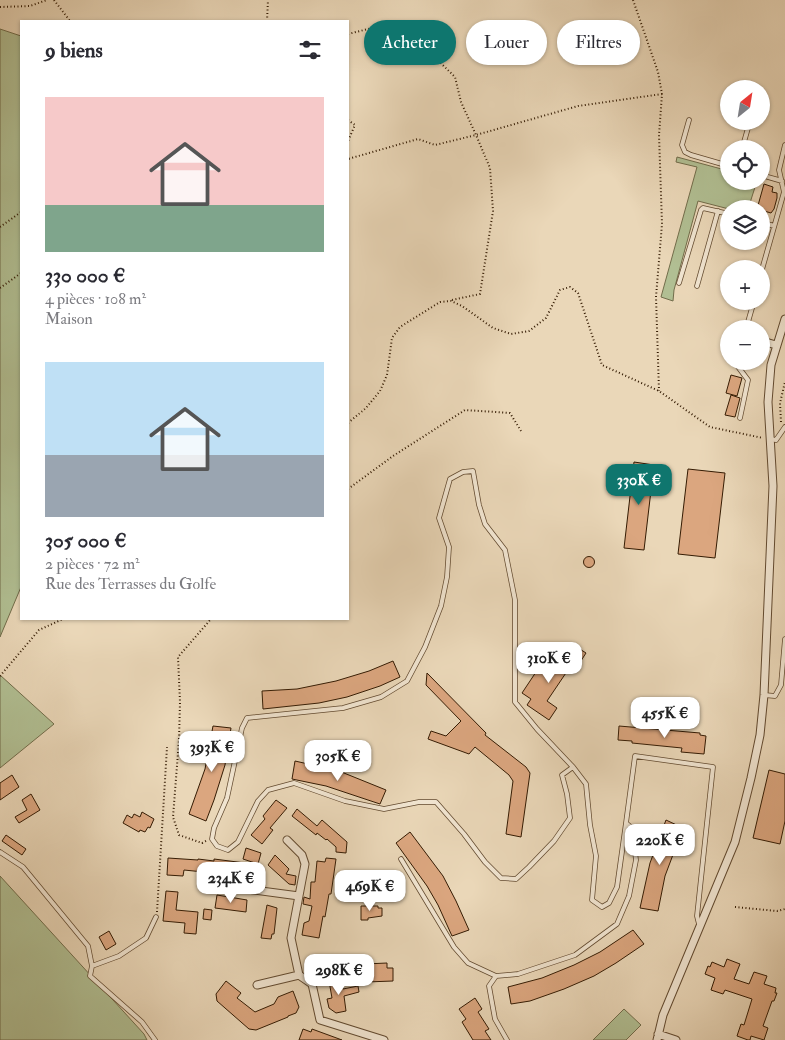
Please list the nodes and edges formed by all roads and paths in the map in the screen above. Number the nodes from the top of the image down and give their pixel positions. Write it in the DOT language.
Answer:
graph roads {
  1 [pos="47,0"];
  2 [pos="54,0"];
  3 [pos="268,0"];
  4 [pos="633,0"];
  5 [pos="0,7"];
  6 [pos="69,20"];
  7 [pos="267,20"];
  8 [pos="349,34"];
  9 [pos="662,94"];
  10 [pos="689,120"];
  11 [pos="349,121"];
  12 [pos="476,135"];
  13 [pos="349,140"];
  14 [pos="785,145"];
  15 [pos="349,159"];
  16 [pos="720,163"];
  17 [pos="770,178"];
  18 [pos="782,181"];
  19 [pos="784,196"];
  20 [pos="718,211"];
  21 [pos="20,213"];
  22 [pos="770,225"];
  23 [pos="774,226"];
  24 [pos="0,227"];
  25 [pos="765,260"];
  26 [pos="20,274"];
  27 [pos="679,282"];
  28 [pos="697,286"];
  29 [pos="0,288"];
  30 [pos="451,301"];
  31 [pos="785,320"];
  32 [pos="770,343"];
  33 [pos="776,344"];
  34 [pos="740,370"];
  35 [pos="785,382"];
  36 [pos="659,391"];
  37 [pos="740,418"];
  38 [pos="349,422"];
  39 [pos="780,423"];
  40 [pos="785,427"];
  41 [pos="521,431"];
  42 [pos="769,439"];
  43 [pos="349,488"];
  44 [pos="61,620"];
  45 [pos="210,620"];
  46 [pos="785,639"];
  47 [pos="0,676"];
  48 [pos="764,695"];
  49 [pos="167,746"];
  50 [pos="573,767"];
  51 [pos="626,823"];
  52 [pos="212,839"];
  53 [pos="287,840"];
  54 [pos="0,852"];
  55 [pos="402,860"];
  56 [pos="217,885"];
  57 [pos="299,896"];
  58 [pos="735,907"];
  59 [pos="785,910"];
  60 [pos="156,917"];
  61 [pos="700,925"];
  62 [pos="92,966"];
  63 [pos="299,975"];
  64 [pos="496,976"];
  65 [pos="256,985"];
  66 [pos="657,1037"];
  67 [pos="155,1040"];
  68 [pos="384,1040"];
  69 [pos="507,1040"];
  70 [pos="676,1040"];
  1 -- 5 [label="path"];
  2 -- 6 [label="path"];
  3 -- 7 [label="path"];
  4 -- 9 [label="path"];
  8 -- 12 [label="path"];
  9 -- 12 [label="path"];
  9 -- 36 [label="path"];
  10 -- 16 [label="lane"];
  11 -- 13 [label="path"];
  12 -- 15 [label="path"];
  12 -- 30 [label="path"];
  14 -- 18 [label="lane"];
  17 -- 18 [label="lane"];
  18 -- 19 [label="lane"];
  19 -- 23 [label="lane"];
  20 -- 27 [label="lane"];
  20 -- 28 [label="lane"];
  21 -- 24 [label="path"];
  22 -- 23 [label="lane"];
  23 -- 25 [label="lane"];
  26 -- 29 [label="path"];
  30 -- 36 [label="path"];
  30 -- 38 [label="path"];
  31 -- 33 [label="street"];
  32 -- 33 [label="street"];
  33 -- 42 [label="street"];
  34 -- 37 [label="lane"];
  35 -- 39 [label="path"];
  36 -- 42 [label="path"];
  40 -- 42 [label="lane"];
  41 -- 43 [label="path"];
  42 -- 48 [label="street"];
  44 -- 47 [label="path"];
  45 -- 52 [label="path"];
  46 -- 48 [label="lane"];
  48 -- 61 [label="street"];
  49 -- 60 [label="path"];
  50 -- 51 [label="lane"];
  50 -- 52 [label="lane"];
  50 -- 52 [label="lane"];
  51 -- 61 [label="lane"];
  51 -- 64 [label="lane"];
  53 -- 57 [label="street"];
  54 -- 62 [label="lane"];
  55 -- 64 [label="lane"];
  56 -- 57 [label="street"];
  57 -- 63 [label="street"];
  58 -- 59 [label="path"];
  60 -- 62 [label="lane"];
  61 -- 66 [label="street"];
  62 -- 67 [label="lane"];
  63 -- 65 [label="street"];
  63 -- 68 [label="street"];
  64 -- 69 [label="lane"];
  66 -- 70 [label="street"];
}
